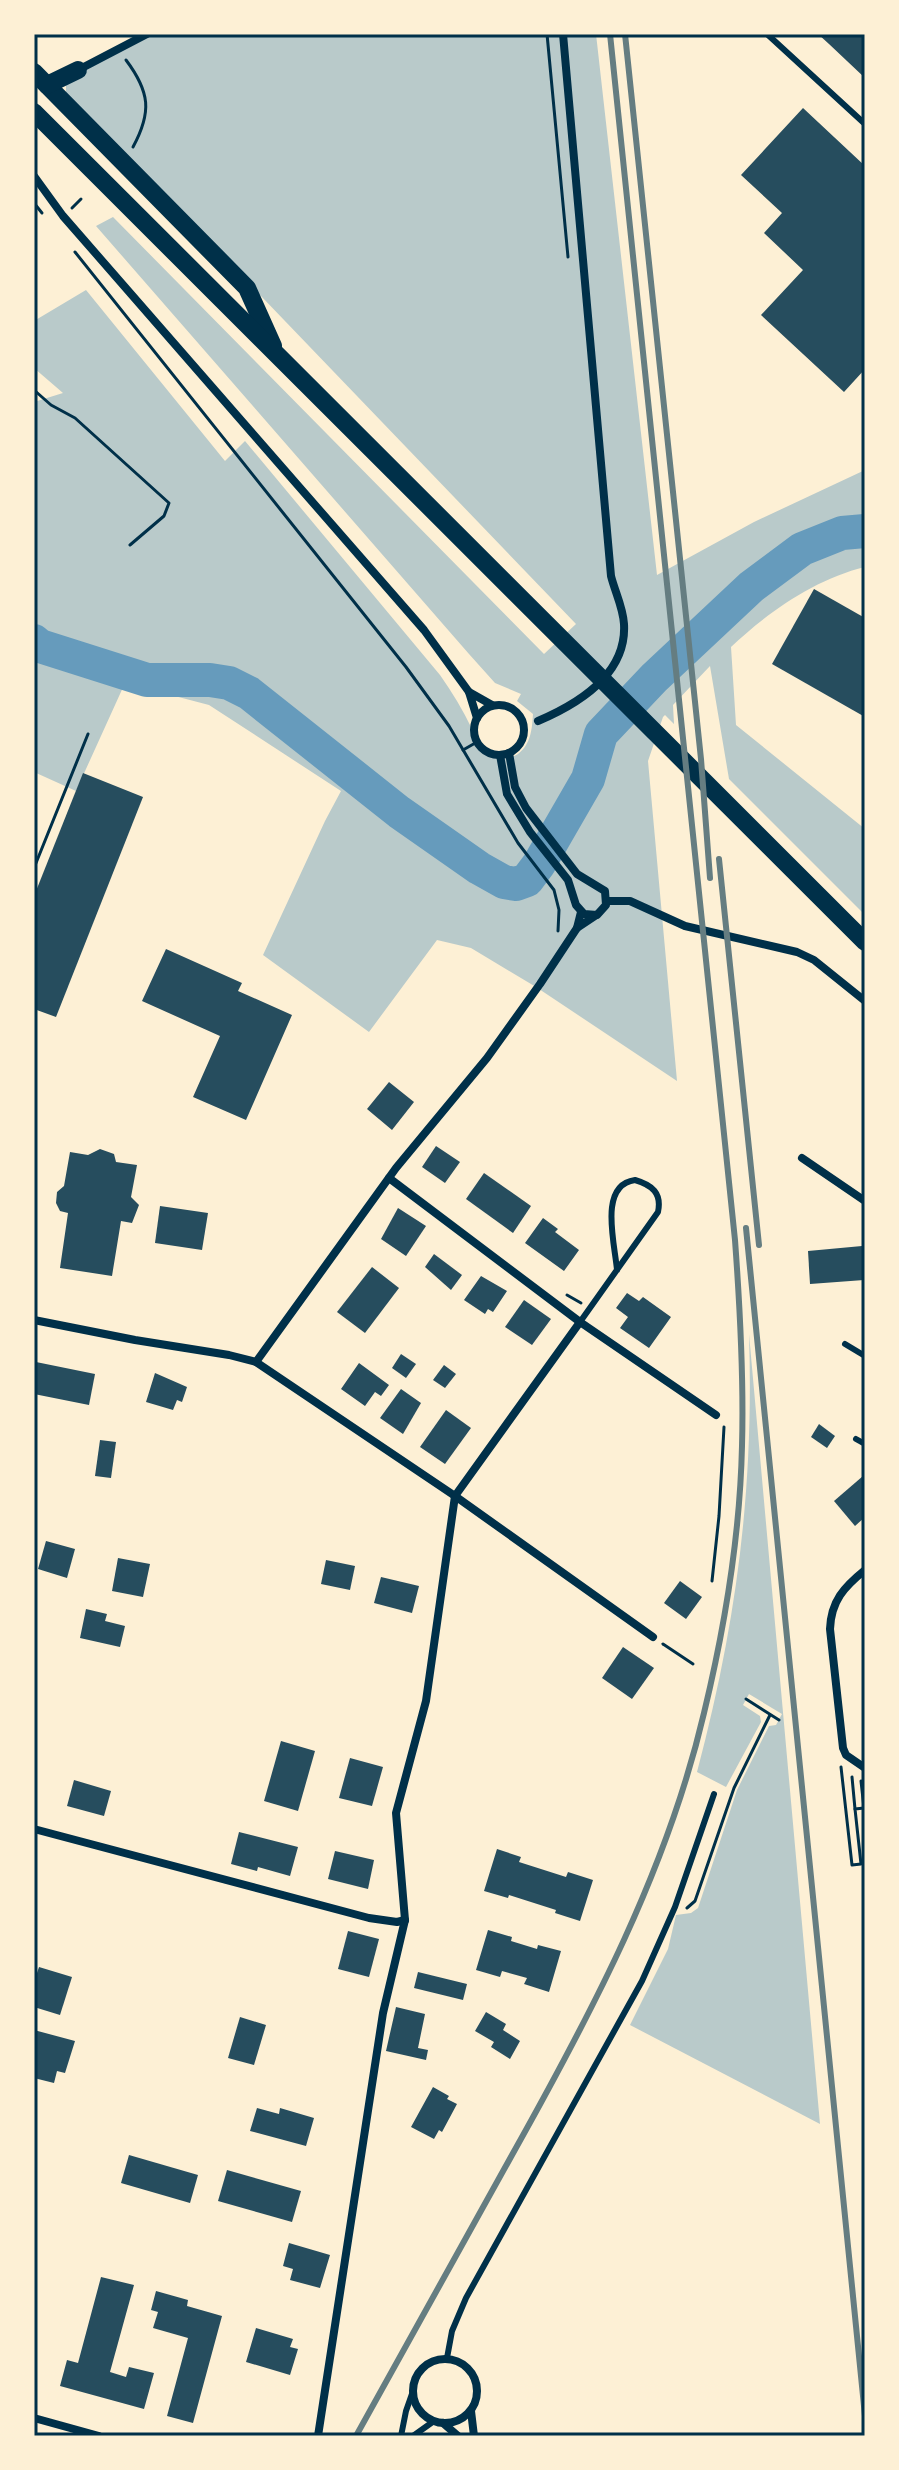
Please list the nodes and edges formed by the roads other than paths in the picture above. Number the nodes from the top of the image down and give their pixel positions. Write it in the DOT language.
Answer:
graph roads {
  1 [pos="147,34"];
  2 [pos="563,34"];
  3 [pos="767,34"];
  4 [pos="78,70"];
  5 [pos="41,79"];
  6 [pos="34,112"];
  7 [pos="865,124"];
  8 [pos="34,176"];
  9 [pos="279,359"];
  10 [pos="469,692"];
  11 [pos="492,706"];
  12 [pos="521,717"];
  13 [pos="477,719"];
  14 [pos="538,721"];
  15 [pos="524,733"];
  16 [pos="505,754"];
  17 [pos="607,901"];
  18 [pos="581,912"];
  19 [pos="597,915"];
  20 [pos="577,928"];
  21 [pos="865,942"];
  22 [pos="865,1001"];
  23 [pos="802,1158"];
  24 [pos="389,1178"];
  25 [pos="865,1201"];
  26 [pos="617,1270"];
  27 [pos="34,1320"];
  28 [pos="580,1322"];
  29 [pos="845,1344"];
  30 [pos="865,1356"];
  31 [pos="256,1362"];
  32 [pos="716,1415"];
  33 [pos="856,1439"];
  34 [pos="865,1444"];
  35 [pos="455,1496"];
  36 [pos="865,1570"];
  37 [pos="653,1637"];
  38 [pos="858,1767"];
  39 [pos="714,1794"];
  40 [pos="34,1829"];
  41 [pos="405,1920"];
  42 [pos="447,2358"];
  43 [pos="413,2391"];
  44 [pos="471,2411"];
  45 [pos="34,2418"];
  46 [pos="438,2422"];
  47 [pos="99,2436"];
  48 [pos="318,2436"];
  49 [pos="401,2436"];
  50 [pos="413,2436"];
  51 [pos="458,2436"];
  52 [pos="474,2436"];
  1 -- 4 [label="street"];
  2 -- 14 [label="street"];
  3 -- 7 [label="lane"];
  4 -- 5 [label="main road"];
  5 -- 9 [label="main road"];
  6 -- 9 [label="main road"];
  8 -- 10 [label="street"];
  9 -- 21 [label="main road"];
  10 -- 11 [label="street"];
  10 -- 13 [label="street"];
  11 -- 12 [label="street"];
  11 -- 13 [label="street"];
  12 -- 14 [label="street"];
  12 -- 15 [label="street"];
  13 -- 16 [label="street"];
  14 -- 15 [label="street"];
  15 -- 16 [label="street"];
  16 -- 17 [label="street"];
  16 -- 18 [label="street"];
  17 -- 19 [label="street"];
  17 -- 22 [label="street"];
  18 -- 19 [label="street"];
  18 -- 20 [label="street"];
  19 -- 20 [label="street"];
  20 -- 24 [label="street"];
  23 -- 25 [label="street"];
  24 -- 28 [label="street"];
  24 -- 31 [label="street"];
  26 -- 26 [label="lane"];
  26 -- 28 [label="lane"];
  27 -- 31 [label="street"];
  28 -- 32 [label="street"];
  28 -- 35 [label="street"];
  29 -- 30 [label="lane"];
  31 -- 35 [label="street"];
  33 -- 34 [label="lane"];
  35 -- 37 [label="street"];
  35 -- 41 [label="street"];
  36 -- 38 [label="street"];
  39 -- 42 [label="lane"];
  40 -- 41 [label="street"];
  41 -- 48 [label="street"];
  42 -- 43 [label="street"];
  42 -- 44 [label="street"];
  43 -- 46 [label="street"];
  43 -- 49 [label="lane"];
  44 -- 46 [label="street"];
  44 -- 52 [label="street"];
  45 -- 47 [label="street"];
  46 -- 50 [label="lane"];
  46 -- 51 [label="street"];
}
